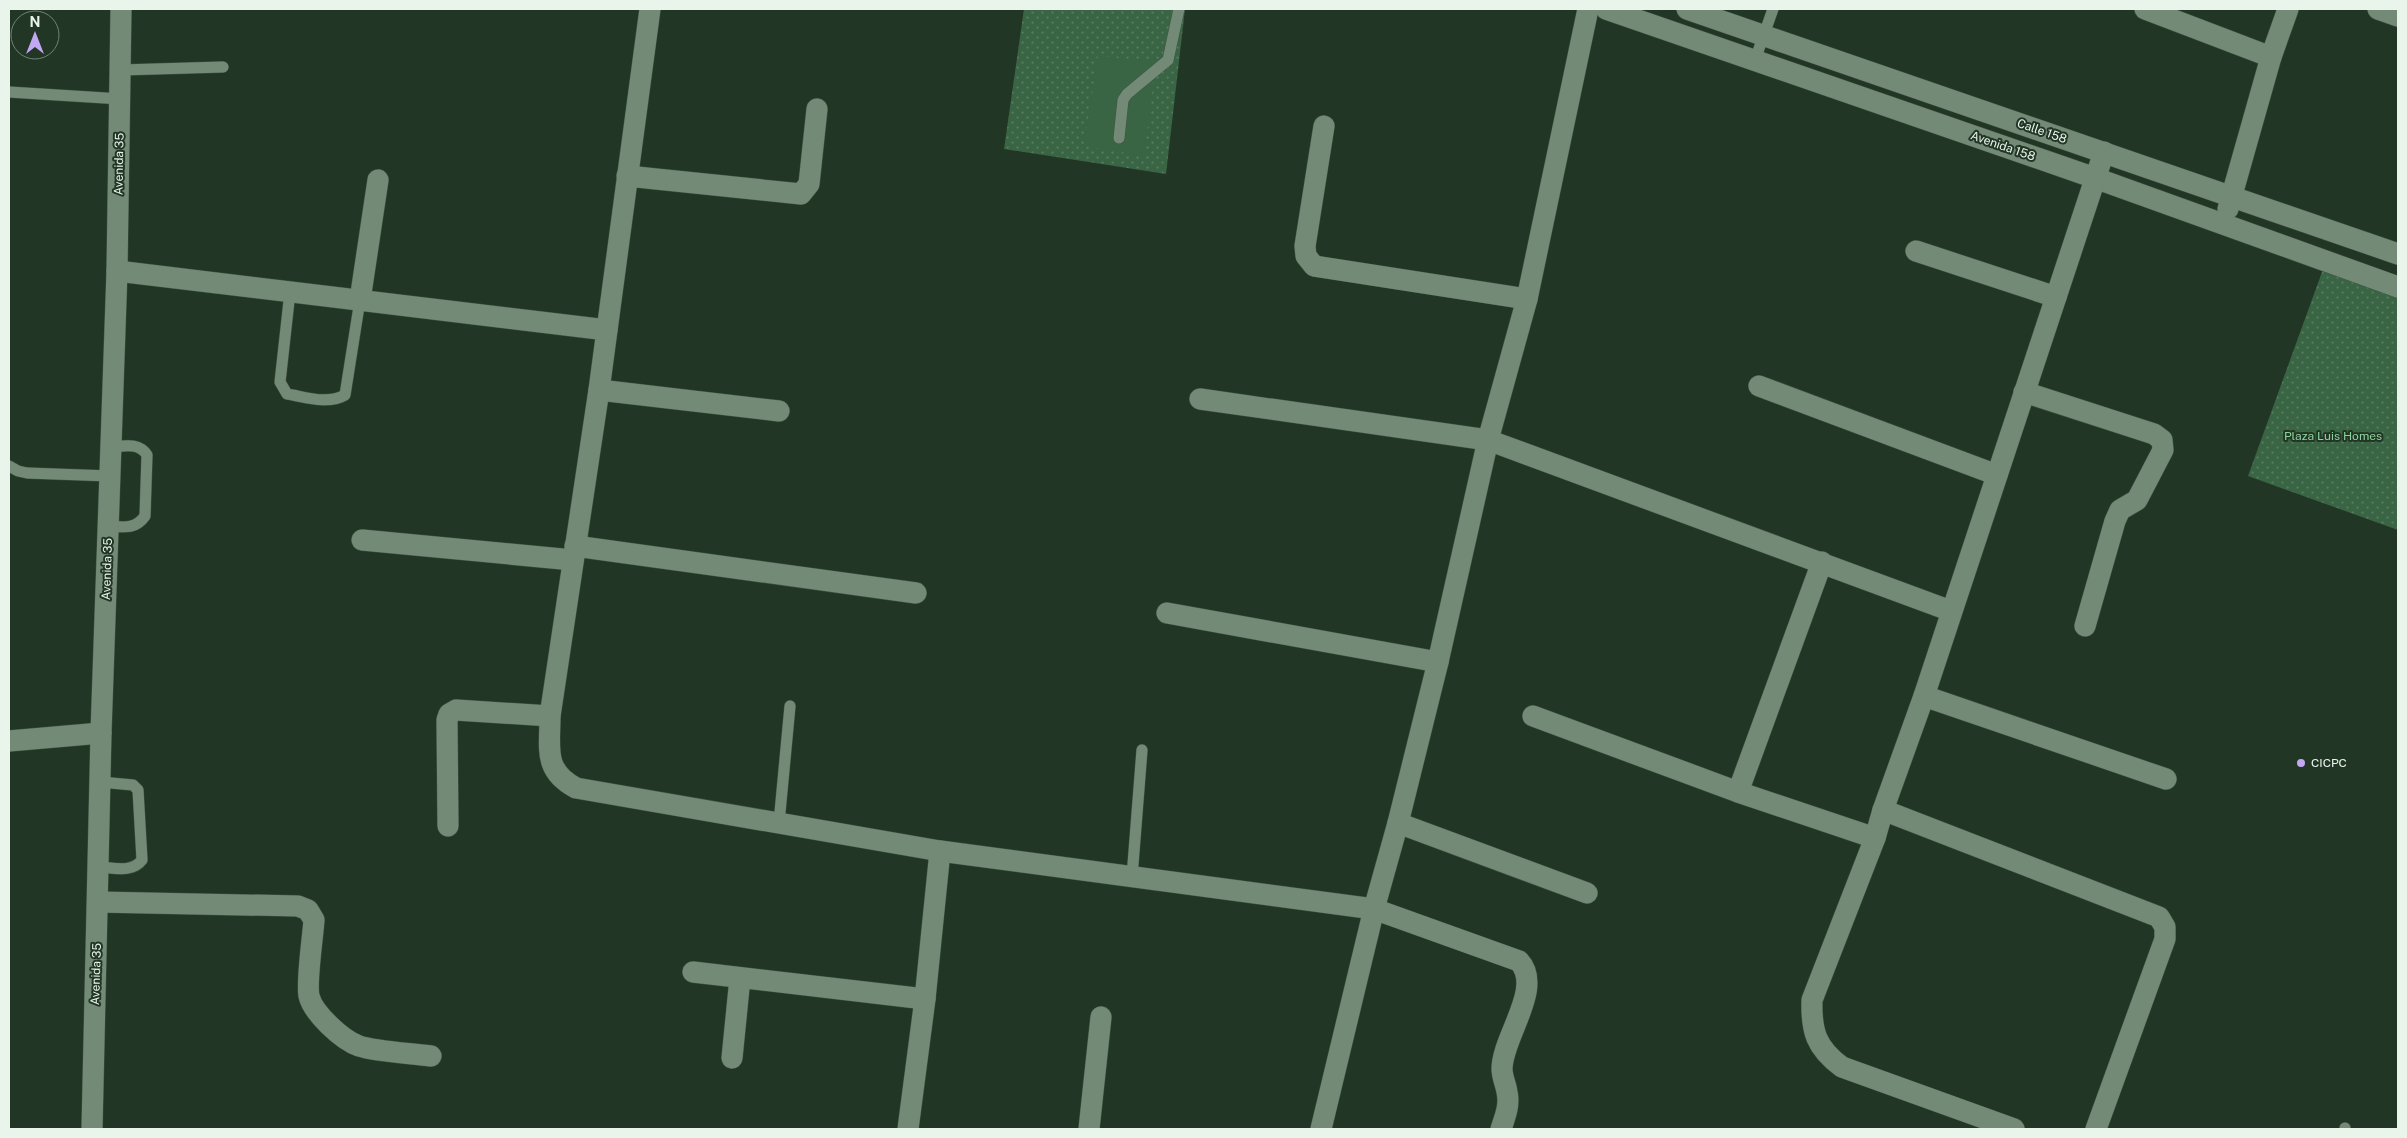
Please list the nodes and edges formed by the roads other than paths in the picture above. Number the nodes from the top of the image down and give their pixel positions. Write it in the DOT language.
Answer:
graph roads {
  1 [pos="121,9"];
  2 [pos="650,9"];
  3 [pos="1179,9"];
  4 [pos="1588,9"];
  5 [pos="1606,9"];
  6 [pos="1687,9"];
  7 [pos="1773,9"];
  8 [pos="2145,9"];
  9 [pos="2288,9"];
  10 [pos="2378,9"];
  11 [pos="2398,16"];
  12 [pos="1764,35"];
  13 [pos="2271,57"];
  14 [pos="1755,60"];
  15 [pos="223,67"];
  16 [pos="121,70"];
  17 [pos="9,92"];
  18 [pos="121,99"];
  19 [pos="817,109"];
  20 [pos="1324,126"];
  21 [pos="1119,138"];
  22 [pos="2104,152"];
  23 [pos="627,176"];
  24 [pos="2095,178"];
  25 [pos="378,180"];
  26 [pos="2232,196"];
  27 [pos="2223,224"];
  28 [pos="1916,251"];
  29 [pos="2398,254"];
  30 [pos="118,271"];
  31 [pos="2398,287"];
  32 [pos="290,292"];
  33 [pos="2056,297"];
  34 [pos="1526,299"];
  35 [pos="360,300"];
  36 [pos="607,330"];
  37 [pos="1758,386"];
  38 [pos="599,390"];
  39 [pos="2024,392"];
  40 [pos="1200,399"];
  41 [pos="779,411"];
  42 [pos="1488,440"];
  43 [pos="111,447"];
  44 [pos="9,466"];
  45 [pos="1997,475"];
  46 [pos="110,476"];
  47 [pos="108,526"];
  48 [pos="362,540"];
  49 [pos="574,553"];
  50 [pos="1822,562"];
  51 [pos="916,594"];
  52 [pos="1951,611"];
  53 [pos="1167,613"];
  54 [pos="2085,626"];
  55 [pos="1438,662"];
  56 [pos="1924,696"];
  57 [pos="790,706"];
  58 [pos="550,716"];
  59 [pos="1533,716"];
  60 [pos="101,733"];
  61 [pos="9,741"];
  62 [pos="1142,750"];
  63 [pos="2166,779"];
  64 [pos="100,782"];
  65 [pos="1738,792"];
  66 [pos="1883,810"];
  67 [pos="1398,823"];
  68 [pos="779,824"];
  69 [pos="448,826"];
  70 [pos="1875,838"];
  71 [pos="940,851"];
  72 [pos="99,867"];
  73 [pos="1132,877"];
  74 [pos="1587,893"];
  75 [pos="98,902"];
  76 [pos="1374,909"];
  77 [pos="693,972"];
  78 [pos="740,978"];
  79 [pos="925,999"];
  80 [pos="1101,1017"];
  81 [pos="431,1056"];
  82 [pos="732,1058"];
  83 [pos="92,1129"];
  84 [pos="908,1129"];
  85 [pos="1089,1129"];
  86 [pos="1322,1129"];
  87 [pos="1501,1129"];
  88 [pos="2014,1129"];
  89 [pos="2096,1129"];
  1 -- 16 [label="street, Avenida 35"];
  2 -- 23 [label="street"];
  3 -- 21 [label="lane"];
  4 -- 34 [label="street"];
  5 -- 14 [label="street, Avenida 158"];
  6 -- 12 [label="street, Calle 158"];
  7 -- 12 [label="lane"];
  8 -- 13 [label="street"];
  9 -- 13 [label="street"];
  10 -- 11 [label="street"];
  12 -- 14 [label="lane"];
  12 -- 22 [label="street, Calle 158"];
  13 -- 26 [label="street"];
  14 -- 24 [label="street, Avenida 158"];
  15 -- 16 [label="lane"];
  16 -- 18 [label="street, Avenida 35"];
  17 -- 18 [label="lane"];
  18 -- 30 [label="street, Avenida 35"];
  19 -- 23 [label="street"];
  20 -- 34 [label="street"];
  22 -- 24 [label="street"];
  22 -- 26 [label="street, Calle 158"];
  23 -- 36 [label="street"];
  24 -- 27 [label="street, Avenida 158"];
  24 -- 33 [label="street"];
  25 -- 35 [label="street"];
  26 -- 27 [label="street"];
  26 -- 29 [label="street, Calle 158"];
  27 -- 31 [label="street, Avenida 158"];
  28 -- 33 [label="street"];
  30 -- 32 [label="street"];
  30 -- 43 [label="street, Avenida 35"];
  32 -- 35 [label="street"];
  32 -- 35 [label="lane"];
  33 -- 39 [label="street"];
  34 -- 42 [label="street"];
  35 -- 36 [label="street"];
  36 -- 38 [label="street"];
  37 -- 45 [label="street"];
  38 -- 41 [label="street"];
  38 -- 49 [label="street"];
  39 -- 45 [label="street"];
  39 -- 54 [label="street"];
  40 -- 42 [label="street"];
  42 -- 50 [label="street"];
  42 -- 55 [label="street"];
  43 -- 46 [label="street, Avenida 35"];
  43 -- 47 [label="lane"];
  44 -- 46 [label="lane"];
  45 -- 52 [label="street"];
  46 -- 47 [label="street, Avenida 35"];
  47 -- 60 [label="street, Avenida 35"];
  48 -- 49 [label="street"];
  49 -- 51 [label="street"];
  49 -- 58 [label="street"];
  50 -- 52 [label="street"];
  50 -- 65 [label="street"];
  52 -- 56 [label="street"];
  53 -- 55 [label="street"];
  55 -- 67 [label="street"];
  56 -- 63 [label="street"];
  56 -- 66 [label="street"];
  57 -- 68 [label="lane"];
  58 -- 68 [label="street"];
  58 -- 69 [label="street"];
  59 -- 65 [label="street"];
  60 -- 61 [label="street"];
  60 -- 64 [label="street, Avenida 35"];
  62 -- 73 [label="lane"];
  64 -- 72 [label="street, Avenida 35"];
  64 -- 72 [label="lane"];
  65 -- 70 [label="street"];
  66 -- 70 [label="street"];
  66 -- 89 [label="street"];
  67 -- 74 [label="street"];
  67 -- 76 [label="street"];
  68 -- 71 [label="street"];
  70 -- 88 [label="street"];
  71 -- 73 [label="street"];
  71 -- 79 [label="street"];
  72 -- 75 [label="street, Avenida 35"];
  73 -- 76 [label="street"];
  75 -- 81 [label="street"];
  75 -- 83 [label="street, Avenida 35"];
  76 -- 86 [label="street"];
  76 -- 87 [label="street"];
  77 -- 78 [label="street"];
  78 -- 79 [label="street"];
  78 -- 82 [label="street"];
  79 -- 84 [label="street"];
  80 -- 85 [label="street"];
}
